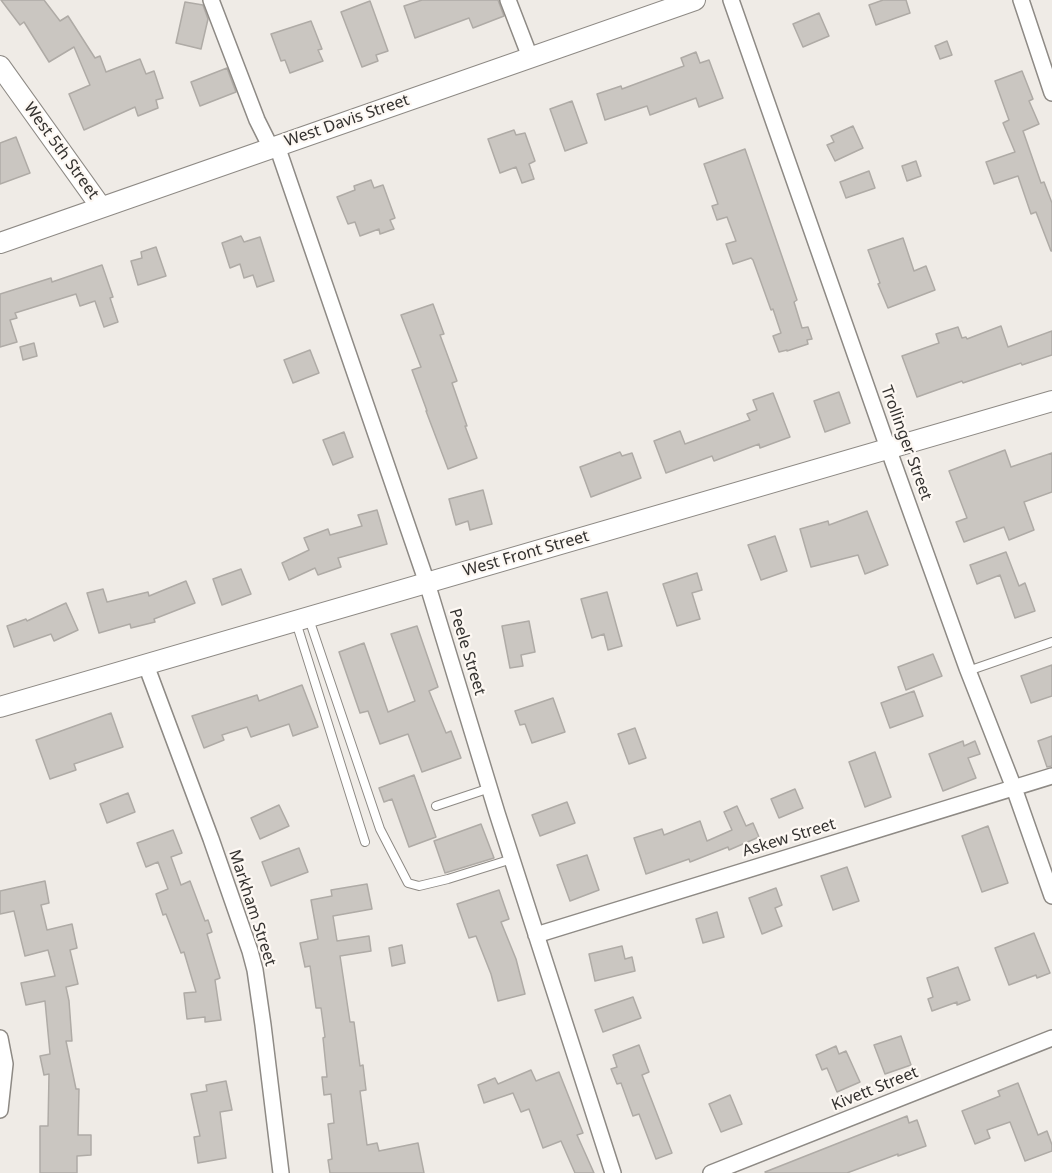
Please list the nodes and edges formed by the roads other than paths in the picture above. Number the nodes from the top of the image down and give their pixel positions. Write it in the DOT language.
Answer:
graph roads {
  1 [pos="211,0"];
  2 [pos="508,0"];
  3 [pos="695,0"];
  4 [pos="731,0"];
  5 [pos="1021,0"];
  6 [pos="530,57"];
  7 [pos="0,66"];
  8 [pos="1052,93"];
  9 [pos="274,147"];
  10 [pos="101,207"];
  11 [pos="0,243"];
  12 [pos="1052,401"];
  13 [pos="888,448"];
  14 [pos="427,583"];
  15 [pos="302,619"];
  16 [pos="1052,642"];
  17 [pos="146,665"];
  18 [pos="968,671"];
  19 [pos="0,707"];
  20 [pos="1052,776"];
  21 [pos="490,788"];
  22 [pos="1014,788"];
  23 [pos="436,806"];
  24 [pos="365,842"];
  25 [pos="512,859"];
  26 [pos="1052,896"];
  27 [pos="536,935"];
  28 [pos="0,1038"];
  29 [pos="1052,1038"];
  30 [pos="0,1104"];
  31 [pos="0,1110"];
  32 [pos="281,1173"];
  33 [pos="613,1173"];
  34 [pos="711,1173"];
  1 -- 9 [label="street, Peele Street"];
  2 -- 6 [label="street"];
  3 -- 6 [label="street, West Davis Street"];
  4 -- 13 [label="street, Trollinger Street"];
  5 -- 8 [label="street"];
  6 -- 9 [label="street, West Davis Street"];
  7 -- 10 [label="street, West 5th Street"];
  9 -- 10 [label="street, West Davis Street"];
  9 -- 14 [label="street, Peele Street"];
  10 -- 11 [label="street, West Davis Street"];
  12 -- 13 [label="street, West Front Street"];
  13 -- 14 [label="street, West Front Street"];
  13 -- 18 [label="street, Trollinger Street"];
  14 -- 15 [label="street, West Front Street"];
  14 -- 21 [label="street, Peele Street"];
  15 -- 17 [label="street, West Front Street"];
  15 -- 24 [label="lane"];
  15 -- 25 [label="lane"];
  16 -- 18 [label="lane"];
  17 -- 19 [label="street, West Front Street"];
  17 -- 32 [label="street, Markham Street"];
  18 -- 22 [label="street, Trollinger Street"];
  20 -- 22 [label="street, Askew Street"];
  21 -- 23 [label="lane"];
  21 -- 25 [label="street, Peele Street"];
  22 -- 26 [label="street, Trollinger Street"];
  22 -- 27 [label="street, Askew Street"];
  25 -- 27 [label="street, Peele Street"];
  27 -- 33 [label="street, Peele Street"];
  28 -- 30 [label="street"];
  29 -- 34 [label="street, Kivett Street"];
  30 -- 31 [label="street"];
}
